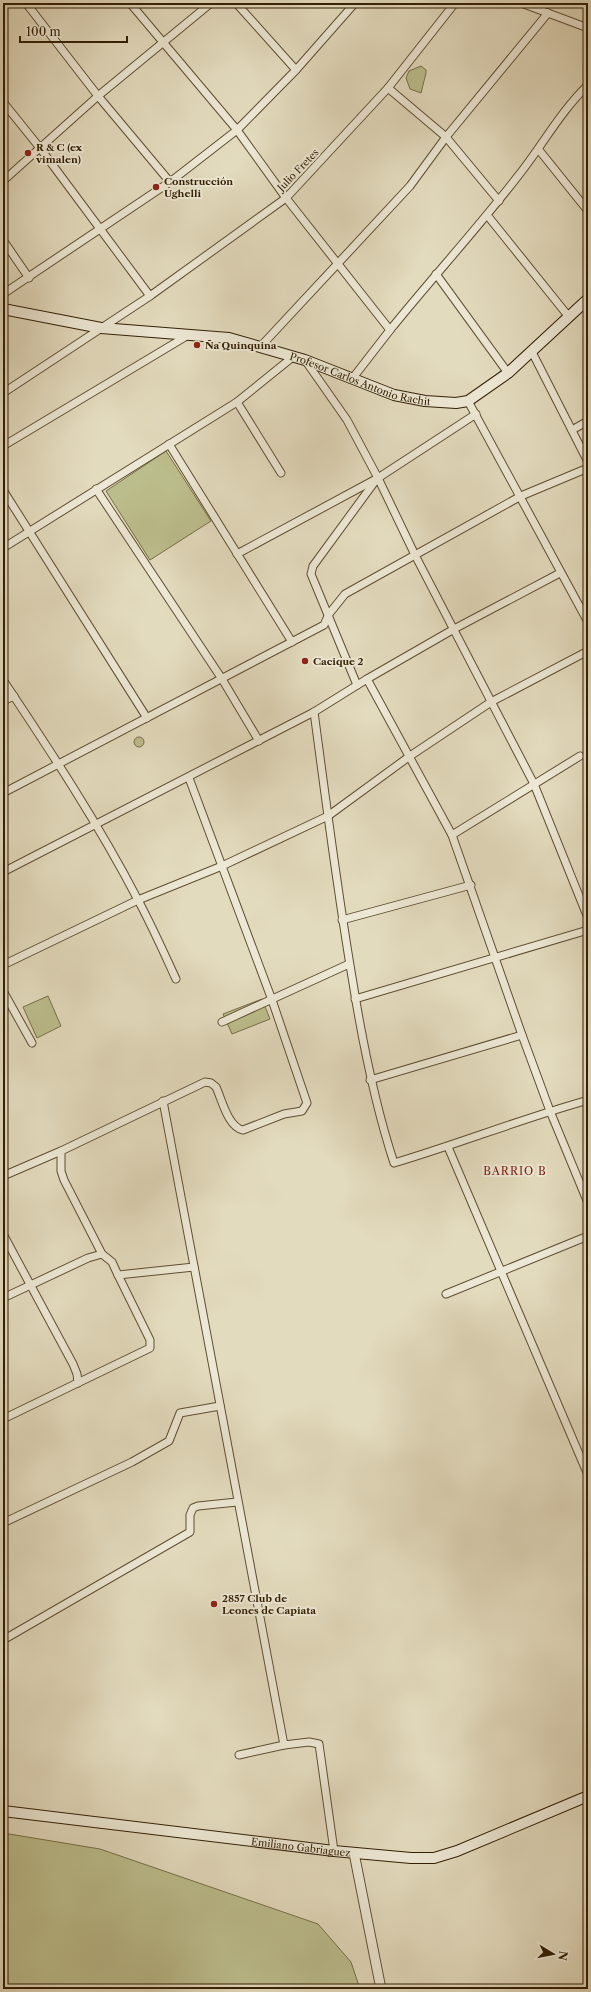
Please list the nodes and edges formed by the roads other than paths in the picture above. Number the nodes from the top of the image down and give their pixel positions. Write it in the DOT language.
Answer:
graph roads {
  1 [pos="26,3"];
  2 [pos="130,3"];
  3 [pos="211,3"];
  4 [pos="355,3"];
  5 [pos="455,3"];
  6 [pos="521,3"];
  7 [pos="239,4"];
  8 [pos="548,13"];
  9 [pos="588,28"];
  10 [pos="162,43"];
  11 [pos="296,70"];
  12 [pos="588,85"];
  13 [pos="388,88"];
  14 [pos="98,96"];
  15 [pos="3,102"];
  16 [pos="237,130"];
  17 [pos="446,138"];
  18 [pos="40,148"];
  19 [pos="539,150"];
  20 [pos="3,181"];
  21 [pos="170,182"];
  22 [pos="286,198"];
  23 [pos="499,201"];
  24 [pos="588,211"];
  25 [pos="488,215"];
  26 [pos="100,230"];
  27 [pos="3,240"];
  28 [pos="338,264"];
  29 [pos="436,274"];
  30 [pos="29,278"];
  31 [pos="3,294"];
  32 [pos="150,296"];
  33 [pos="588,299"];
  34 [pos="3,309"];
  35 [pos="569,317"];
  36 [pos="101,328"];
  37 [pos="390,330"];
  38 [pos="190,334"];
  39 [pos="260,346"];
  40 [pos="532,352"];
  41 [pos="294,356"];
  42 [pos="305,360"];
  43 [pos="508,373"];
  44 [pos="352,379"];
  45 [pos="3,393"];
  46 [pos="468,401"];
  47 [pos="237,402"];
  48 [pos="476,414"];
  49 [pos="588,421"];
  50 [pos="572,430"];
  51 [pos="169,444"];
  52 [pos="3,446"];
  53 [pos="588,462"];
  54 [pos="588,468"];
  55 [pos="281,473"];
  56 [pos="378,478"];
  57 [pos="96,489"];
  58 [pos="3,490"];
  59 [pos="520,496"];
  60 [pos="29,532"];
  61 [pos="3,548"];
  62 [pos="237,554"];
  63 [pos="415,555"];
  64 [pos="560,573"];
  65 [pos="329,614"];
  66 [pos="588,622"];
  67 [pos="454,629"];
  68 [pos="292,642"];
  69 [pos="588,651"];
  70 [pos="222,678"];
  71 [pos="367,679"];
  72 [pos="3,680"];
  73 [pos="357,685"];
  74 [pos="14,696"];
  75 [pos="3,702"];
  76 [pos="491,702"];
  77 [pos="314,712"];
  78 [pos="147,718"];
  79 [pos="259,741"];
  80 [pos="410,756"];
  81 [pos="580,756"];
  82 [pos="60,765"];
  83 [pos="189,778"];
  84 [pos="534,784"];
  85 [pos="3,793"];
  86 [pos="328,816"];
  87 [pos="96,824"];
  88 [pos="452,835"];
  89 [pos="222,866"];
  90 [pos="3,872"];
  91 [pos="471,885"];
  92 [pos="138,900"];
  93 [pos="588,918"];
  94 [pos="342,920"];
  95 [pos="588,930"];
  96 [pos="495,959"];
  97 [pos="349,964"];
  98 [pos="3,965"];
  99 [pos="176,979"];
  100 [pos="3,991"];
  101 [pos="355,999"];
  102 [pos="272,1000"];
  103 [pos="222,1022"];
  104 [pos="522,1035"];
  105 [pos="32,1043"];
  106 [pos="370,1080"];
  107 [pos="163,1101"];
  108 [pos="585,1101"];
  109 [pos="550,1111"];
  110 [pos="448,1147"];
  111 [pos="61,1151"];
  112 [pos="3,1176"];
  113 [pos="588,1203"];
  114 [pos="3,1234"];
  115 [pos="588,1236"];
  116 [pos="102,1254"];
  117 [pos="194,1267"];
  118 [pos="501,1270"];
  119 [pos="118,1275"];
  120 [pos="31,1284"];
  121 [pos="446,1294"];
  122 [pos="3,1298"];
  123 [pos="78,1383"];
  124 [pos="220,1406"];
  125 [pos="3,1420"];
  126 [pos="588,1475"];
  127 [pos="238,1502"];
  128 [pos="3,1523"];
  129 [pos="3,1640"];
  130 [pos="284,1745"];
  131 [pos="239,1755"];
  132 [pos="588,1796"];
  133 [pos="3,1811"];
  134 [pos="334,1851"];
  135 [pos="354,1853"];
  136 [pos="381,1989"];
  1 -- 14 [label="street"];
  2 -- 10 [label="street"];
  3 -- 10 [label="street"];
  4 -- 11 [label="street"];
  5 -- 13 [label="street, Julio Fretes"];
  6 -- 8 [label="street"];
  7 -- 11 [label="street"];
  8 -- 9 [label="street"];
  8 -- 17 [label="street"];
  10 -- 14 [label="street"];
  10 -- 16 [label="street"];
  11 -- 16 [label="street"];
  12 -- 19 [label="street"];
  13 -- 17 [label="street"];
  13 -- 22 [label="street, Julio Fretes"];
  14 -- 18 [label="street"];
  14 -- 21 [label="street"];
  15 -- 18 [label="street"];
  16 -- 21 [label="street"];
  16 -- 22 [label="street"];
  17 -- 23 [label="street"];
  17 -- 28 [label="street"];
  18 -- 20 [label="street"];
  18 -- 26 [label="street"];
  19 -- 23 [label="street"];
  19 -- 24 [label="street"];
  21 -- 26 [label="street"];
  22 -- 28 [label="street"];
  22 -- 32 [label="street, Julio Fretes"];
  23 -- 25 [label="street"];
  25 -- 29 [label="street"];
  25 -- 35 [label="street"];
  26 -- 30 [label="street"];
  26 -- 32 [label="street"];
  27 -- 30 [label="street"];
  28 -- 37 [label="street"];
  28 -- 39 [label="street"];
  29 -- 37 [label="street"];
  29 -- 43 [label="street"];
  30 -- 31 [label="street"];
  32 -- 36 [label="street, Julio Fretes"];
  33 -- 35 [label="main road, Profesor Carlos Antonio Rachit"];
  34 -- 36 [label="main road, Profesor Carlos Antonio Rachit"];
  35 -- 40 [label="main road, Profesor Carlos Antonio Rachit"];
  36 -- 38 [label="main road, Profesor Carlos Antonio Rachit"];
  36 -- 45 [label="street, Julio Fretes"];
  37 -- 44 [label="street"];
  38 -- 39 [label="main road, Profesor Carlos Antonio Rachit"];
  38 -- 52 [label="street"];
  39 -- 41 [label="main road, Profesor Carlos Antonio Rachit"];
  40 -- 43 [label="main road, Profesor Carlos Antonio Rachit"];
  40 -- 50 [label="street"];
  41 -- 42 [label="main road, Profesor Carlos Antonio Rachit"];
  41 -- 47 [label="street"];
  42 -- 44 [label="main road, Profesor Carlos Antonio Rachit"];
  42 -- 56 [label="street"];
  43 -- 46 [label="main road, Profesor Carlos Antonio Rachit"];
  44 -- 46 [label="main road, Profesor Carlos Antonio Rachit"];
  46 -- 48 [label="street"];
  47 -- 51 [label="street"];
  47 -- 55 [label="street"];
  48 -- 56 [label="street"];
  48 -- 59 [label="street"];
  49 -- 50 [label="street"];
  50 -- 53 [label="street"];
  51 -- 57 [label="street"];
  51 -- 62 [label="street"];
  54 -- 59 [label="street"];
  56 -- 62 [label="street"];
  56 -- 63 [label="street"];
  56 -- 65 [label="street"];
  57 -- 60 [label="street"];
  57 -- 70 [label="street"];
  58 -- 60 [label="street"];
  59 -- 63 [label="street"];
  59 -- 64 [label="street"];
  60 -- 61 [label="street"];
  60 -- 78 [label="street"];
  62 -- 68 [label="street"];
  63 -- 65 [label="street"];
  63 -- 67 [label="street"];
  64 -- 66 [label="street"];
  64 -- 67 [label="street"];
  65 -- 68 [label="street"];
  65 -- 73 [label="street"];
  67 -- 71 [label="street"];
  67 -- 76 [label="street"];
  68 -- 70 [label="street"];
  69 -- 76 [label="street"];
  70 -- 78 [label="street"];
  70 -- 79 [label="street"];
  71 -- 73 [label="street"];
  71 -- 80 [label="street"];
  72 -- 74 [label="street"];
  73 -- 77 [label="street"];
  74 -- 75 [label="street"];
  74 -- 82 [label="street"];
  76 -- 80 [label="street"];
  76 -- 84 [label="street"];
  77 -- 79 [label="street"];
  77 -- 86 [label="street"];
  78 -- 82 [label="street"];
  79 -- 83 [label="street"];
  80 -- 86 [label="street"];
  80 -- 88 [label="street"];
  81 -- 84 [label="street"];
  82 -- 85 [label="street"];
  82 -- 87 [label="street"];
  83 -- 87 [label="street"];
  83 -- 89 [label="street"];
  84 -- 88 [label="street"];
  84 -- 93 [label="street"];
  86 -- 89 [label="street"];
  86 -- 94 [label="street"];
  87 -- 90 [label="street"];
  87 -- 92 [label="street"];
  88 -- 91 [label="street"];
  89 -- 92 [label="street"];
  89 -- 102 [label="street"];
  91 -- 94 [label="street"];
  91 -- 96 [label="street"];
  92 -- 98 [label="street"];
  92 -- 99 [label="street"];
  94 -- 97 [label="street"];
  95 -- 96 [label="street"];
  96 -- 101 [label="street"];
  96 -- 104 [label="street"];
  97 -- 101 [label="street"];
  97 -- 102 [label="street"];
  100 -- 105 [label="street"];
  101 -- 106 [label="street"];
  102 -- 103 [label="street"];
  102 -- 107 [label="street"];
  104 -- 106 [label="street"];
  104 -- 109 [label="street"];
  106 -- 110 [label="street"];
  107 -- 111 [label="street"];
  107 -- 117 [label="street"];
  108 -- 109 [label="street"];
  109 -- 110 [label="street"];
  109 -- 113 [label="street"];
  110 -- 118 [label="street"];
  111 -- 112 [label="street"];
  111 -- 116 [label="street"];
  114 -- 120 [label="street"];
  115 -- 118 [label="street"];
  116 -- 119 [label="street"];
  116 -- 120 [label="street"];
  117 -- 119 [label="street"];
  117 -- 124 [label="street"];
  118 -- 121 [label="street"];
  118 -- 126 [label="street"];
  119 -- 123 [label="street"];
  120 -- 122 [label="street"];
  120 -- 123 [label="street"];
  123 -- 125 [label="street"];
  124 -- 127 [label="street"];
  124 -- 128 [label="street"];
  127 -- 129 [label="street"];
  127 -- 130 [label="street"];
  130 -- 131 [label="street"];
  130 -- 134 [label="street"];
  132 -- 135 [label="main road, Emiliano Gabriaguez"];
  133 -- 134 [label="main road, Emiliano Gabriaguez"];
  134 -- 135 [label="main road, Emiliano Gabriaguez"];
  135 -- 136 [label="street"];
}
